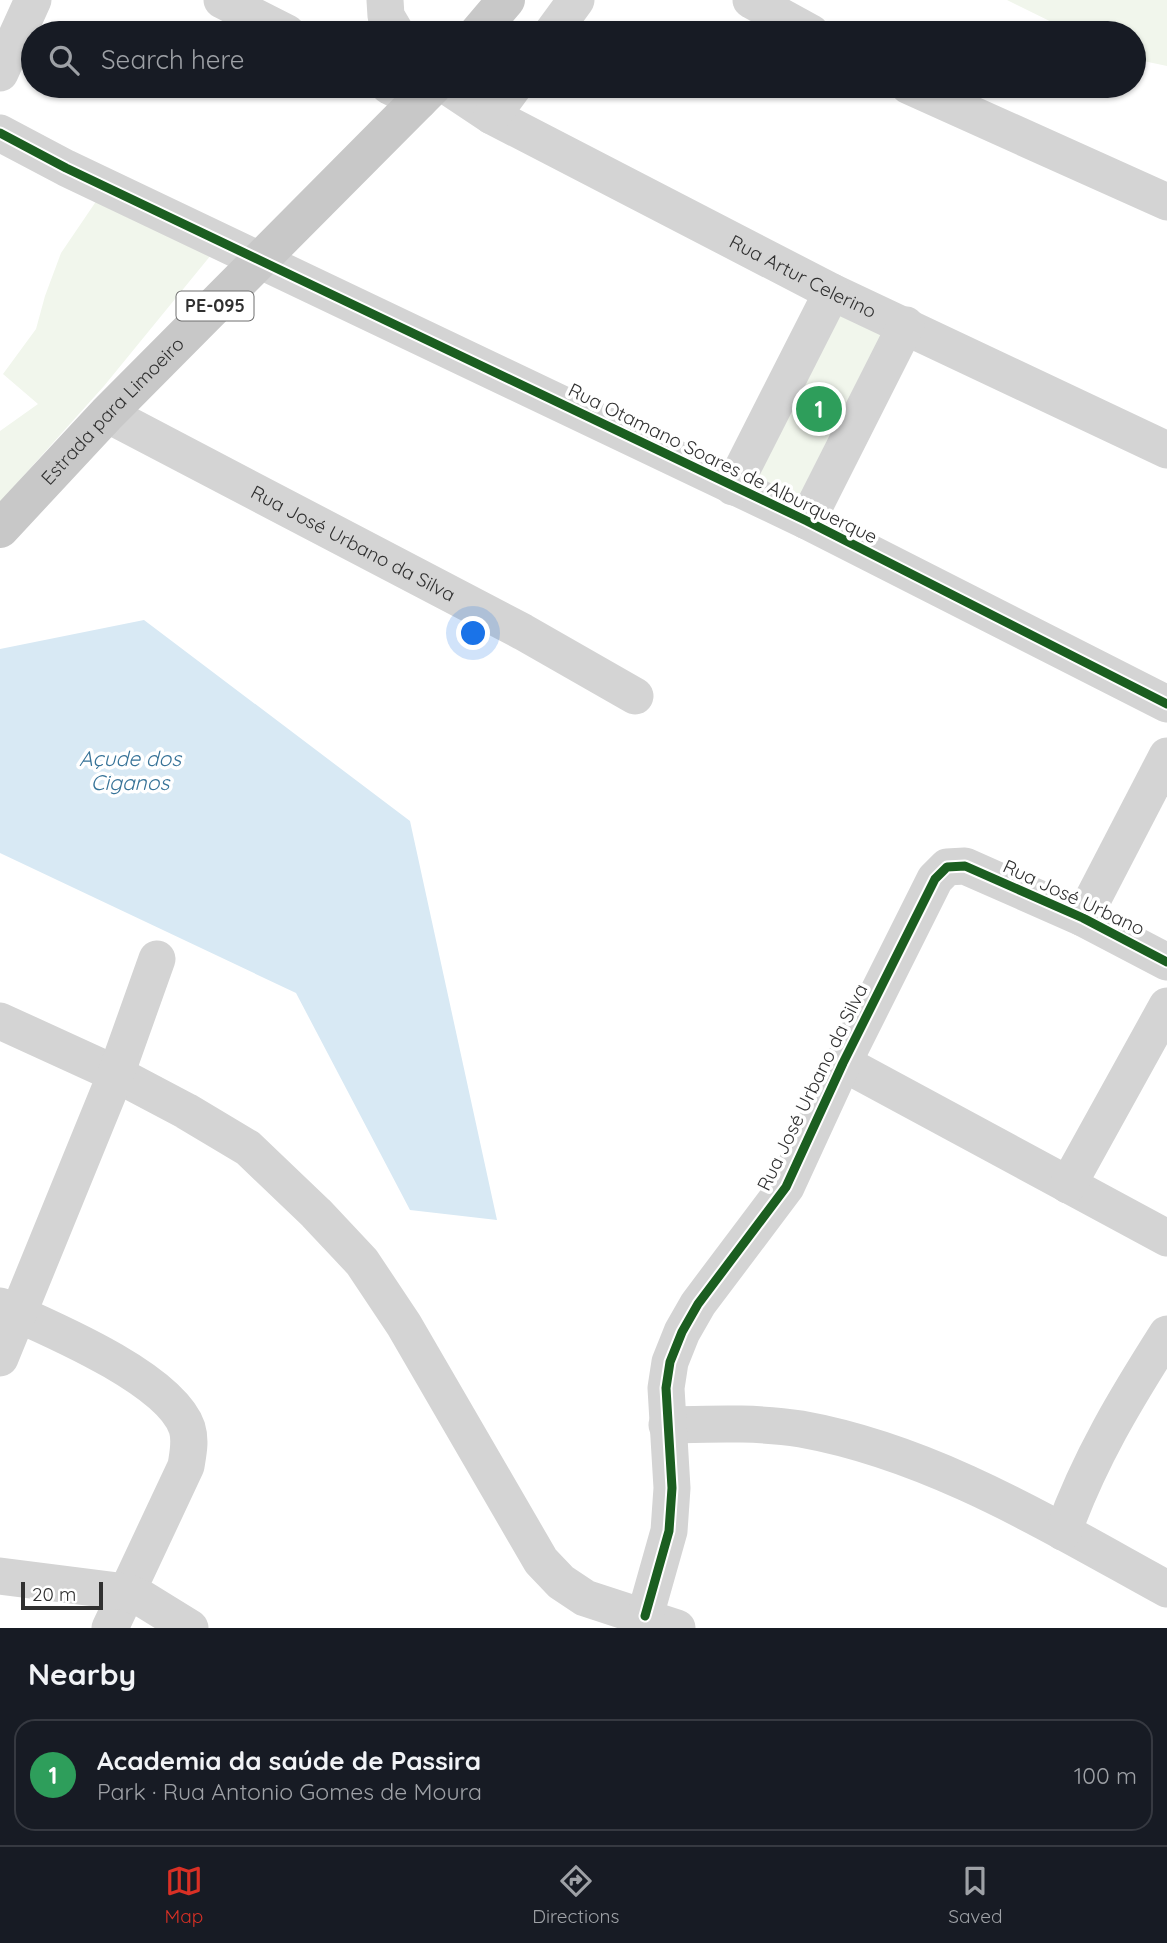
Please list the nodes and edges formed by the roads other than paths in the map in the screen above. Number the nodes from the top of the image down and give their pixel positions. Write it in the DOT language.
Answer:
graph roads {
  1 [pos="33,0"];
  2 [pos="222,0"];
  3 [pos="386,0"];
  4 [pos="506,0"];
  5 [pos="576,0"];
  6 [pos="751,0"];
  7 [pos="24,21"];
  8 [pos="263,21"];
  9 [pos="389,21"];
  10 [pos="488,21"];
  11 [pos="561,21"];
  12 [pos="789,21"];
  13 [pos="21,27"];
  14 [pos="0,73"];
  15 [pos="414,98"];
  16 [pos="444,98"];
  17 [pos="505,98"];
  18 [pos="936,98"];
  19 [pos="492,116"];
  20 [pos="0,133"];
  21 [pos="1167,202"];
  22 [pos="260,261"];
  23 [pos="832,292"];
  24 [pos="906,325"];
  25 [pos="107,414"];
  26 [pos="1167,450"];
  27 [pos="733,487"];
  28 [pos="807,521"];
  29 [pos="0,529"];
  30 [pos="635,696"];
  31 [pos="1167,704"];
  32 [pos="1167,756"];
  33 [pos="965,866"];
  34 [pos="1083,918"];
  35 [pos="157,959"];
  36 [pos="1167,962"];
  37 [pos="1167,1006"];
  38 [pos="0,1021"];
  39 [pos="843,1063"];
  40 [pos="116,1074"];
  41 [pos="1068,1185"];
  42 [pos="1167,1238"];
  43 [pos="9,1310"];
  44 [pos="1167,1334"];
  45 [pos="0,1358"];
  46 [pos="667,1425"];
  47 [pos="1063,1532"];
  48 [pos="0,1576"];
  49 [pos="1167,1589"];
  50 [pos="126,1592"];
  51 [pos="661,1622"];
  52 [pos="110,1628"];
  53 [pos="190,1628"];
  1 -- 7 [label="street"];
  2 -- 8 [label="street"];
  3 -- 9 [label="street"];
  4 -- 10 [label="main road"];
  5 -- 11 [label="street"];
  6 -- 12 [label="street"];
  13 -- 14 [label="street"];
  15 -- 22 [label="main road, Estrada para Limoeiro / PE-095"];
  16 -- 19 [label="street, Rua Artur Celerino"];
  17 -- 19 [label="street"];
  18 -- 21 [label="street"];
  19 -- 23 [label="street, Rua Artur Celerino"];
  20 -- 22 [label="street, Rua Otamano Soares de Alburquerque"];
  22 -- 25 [label="main road, Estrada para Limoeiro / PE-095"];
  22 -- 27 [label="street, Rua Otamano Soares de Alburquerque"];
  23 -- 24 [label="street, Rua Artur Celerino"];
  23 -- 27 [label="street"];
  24 -- 26 [label="street, Rua Artur Celerino"];
  24 -- 28 [label="street"];
  25 -- 29 [label="main road, Estrada para Limoeiro / PE-095"];
  25 -- 30 [label="street, Rua José Urbano da Silva"];
  27 -- 28 [label="street, Rua Otamano Soares de Alburquerque"];
  28 -- 31 [label="street, Rua Otamano Soares de Alburquerque"];
  32 -- 34 [label="street"];
  33 -- 34 [label="street, Rua José Urbano"];
  33 -- 39 [label="street, Rua José Urbano da Silva"];
  34 -- 36 [label="street, Rua José Urbano"];
  35 -- 40 [label="street"];
  37 -- 41 [label="street"];
  38 -- 40 [label="street"];
  39 -- 41 [label="street"];
  39 -- 46 [label="street, Rua José Urbano da Silva"];
  40 -- 43 [label="street"];
  40 -- 51 [label="street"];
  41 -- 42 [label="street"];
  43 -- 45 [label="street"];
  43 -- 50 [label="street"];
  44 -- 47 [label="street"];
  46 -- 47 [label="street"];
  46 -- 51 [label="street, Rua José Urbano da Silva"];
  47 -- 49 [label="street"];
  48 -- 50 [label="street"];
  50 -- 52 [label="street"];
  50 -- 53 [label="street"];
}
